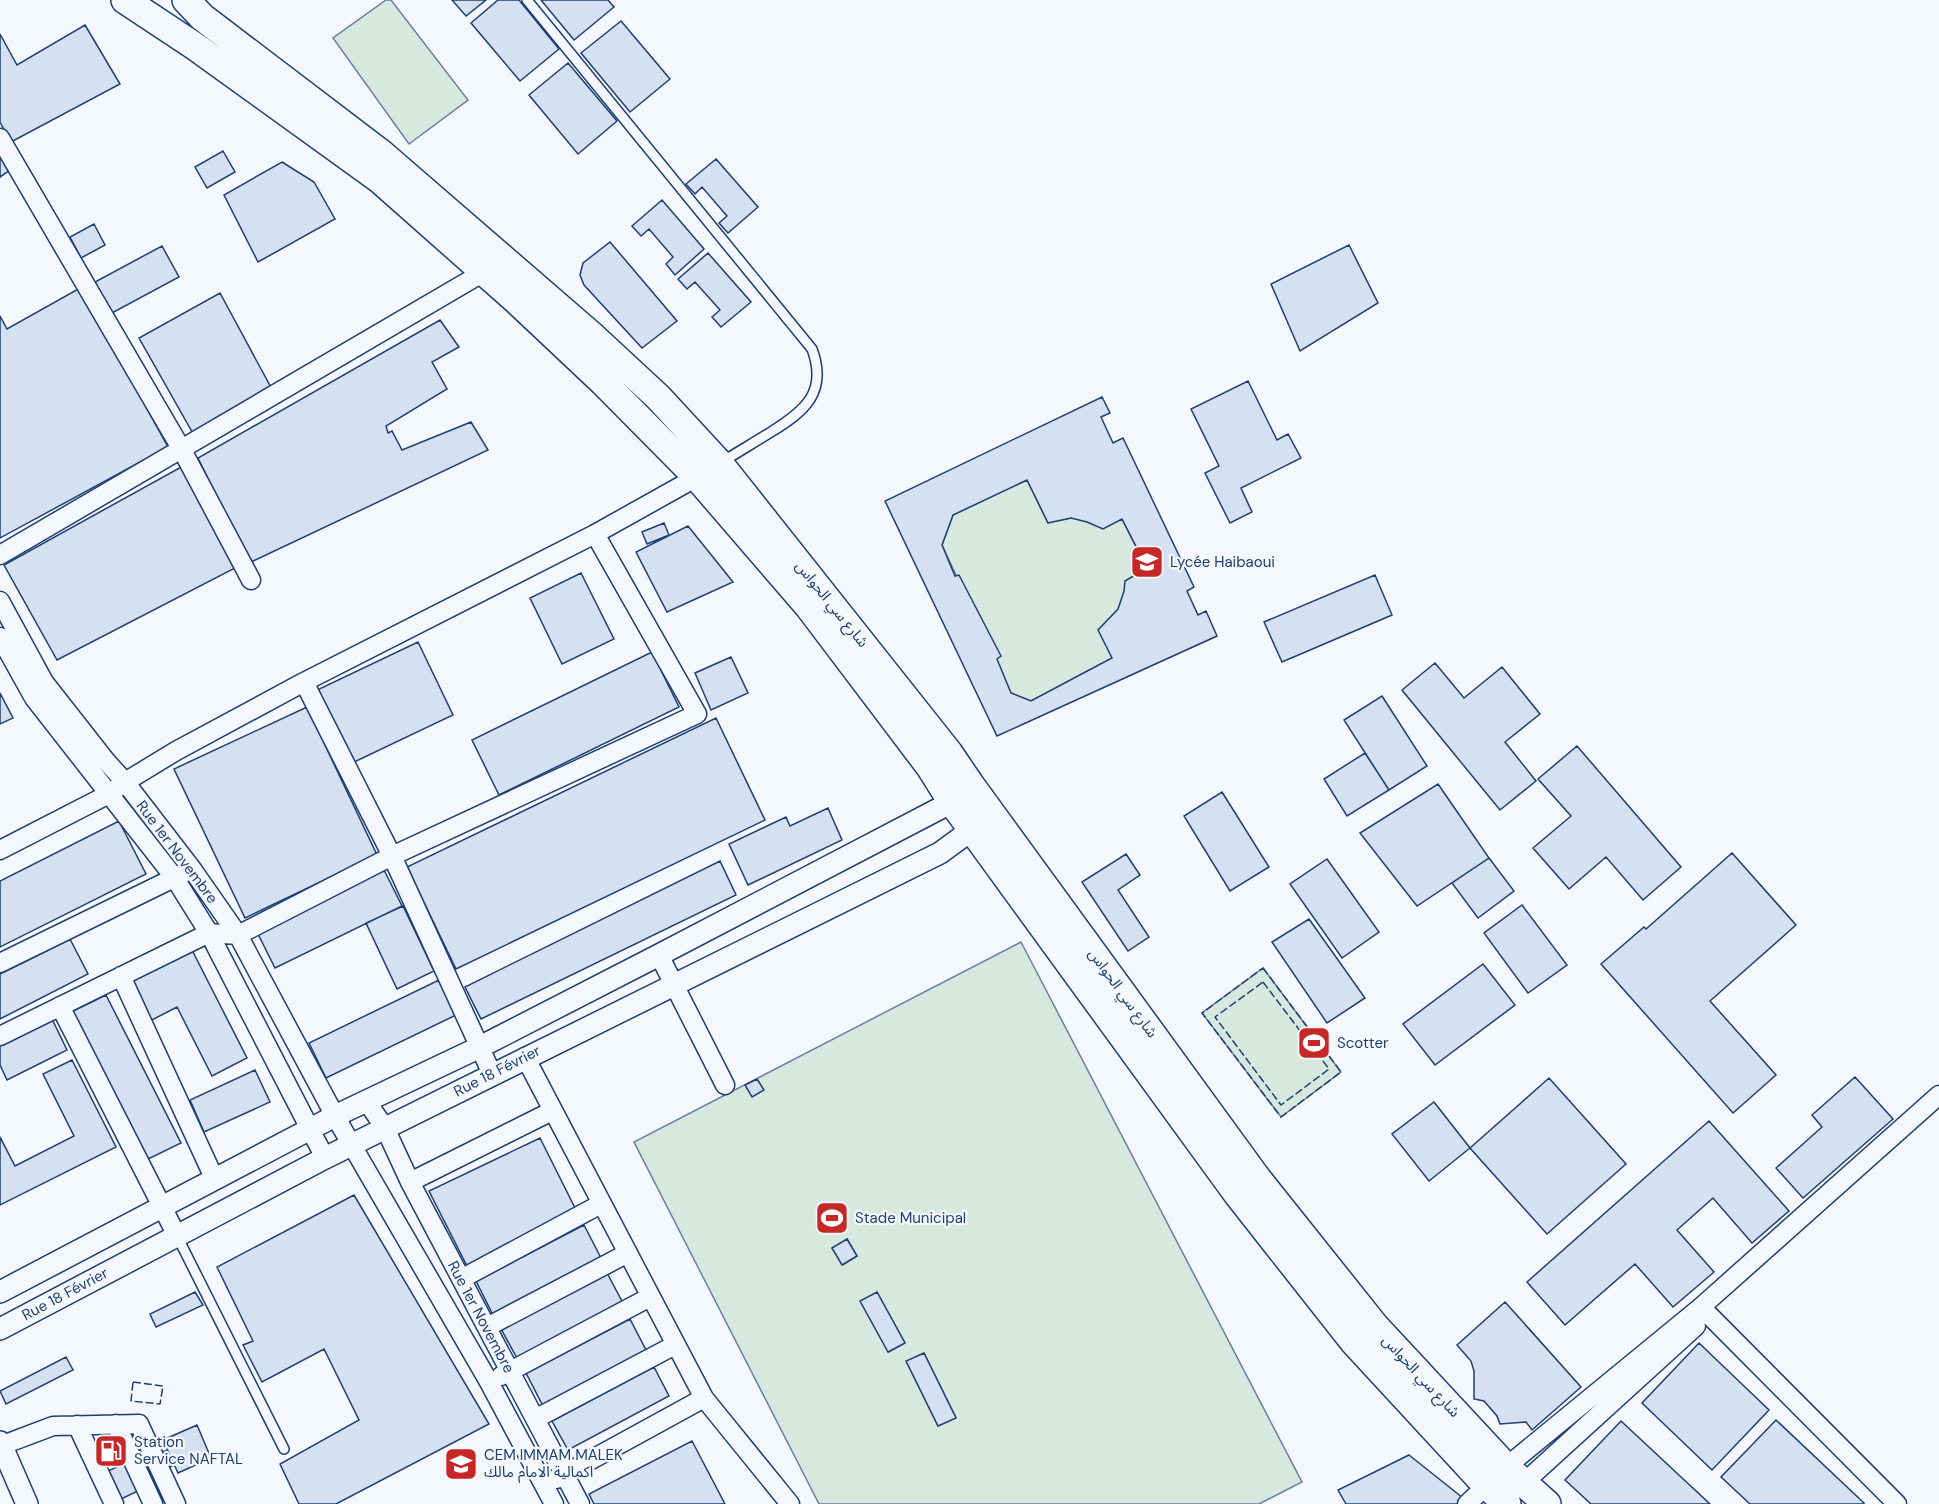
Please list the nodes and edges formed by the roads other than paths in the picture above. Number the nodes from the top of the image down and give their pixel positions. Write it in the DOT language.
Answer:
graph roads {
  1 [pos="125,0"];
  2 [pos="186,0"];
  3 [pos="527,0"];
  4 [pos="0,138"];
  5 [pos="484,272"];
  6 [pos="182,450"];
  7 [pos="708,470"];
  8 [pos="595,534"];
  9 [pos="0,555"];
  10 [pos="250,580"];
  11 [pos="0,601"];
  12 [pos="0,637"];
  13 [pos="304,682"];
  14 [pos="125,782"];
  15 [pos="961,793"];
  16 [pos="110,794"];
  17 [pos="983,822"];
  18 [pos="0,850"];
  19 [pos="392,856"];
  20 [pos="192,869"];
  21 [pos="174,877"];
  22 [pos="209,933"];
  23 [pos="238,935"];
  24 [pos="659,955"];
  25 [pos="0,963"];
  26 [pos="120,976"];
  27 [pos="674,983"];
  28 [pos="60,1006"];
  29 [pos="0,1036"];
  30 [pos="480,1047"];
  31 [pos="525,1057"];
  32 [pos="492,1074"];
  33 [pos="725,1085"];
  34 [pos="1939,1095"];
  35 [pos="367,1102"];
  36 [pos="552,1111"];
  37 [pos="335,1116"];
  38 [pos="385,1128"];
  39 [pos="310,1130"];
  40 [pos="353,1145"];
  41 [pos="325,1158"];
  42 [pos="215,1180"];
  43 [pos="410,1182"];
  44 [pos="601,1204"];
  45 [pos="162,1208"];
  46 [pos="177,1236"];
  47 [pos="628,1253"];
  48 [pos="460,1279"];
  49 [pos="0,1292"];
  50 [pos="650,1297"];
  51 [pos="1705,1311"];
  52 [pos="487,1327"];
  53 [pos="0,1329"];
  54 [pos="675,1345"];
  55 [pos="510,1371"];
  56 [pos="489,1382"];
  57 [pos="704,1398"];
  58 [pos="534,1419"];
  59 [pos="116,1424"];
  60 [pos="77,1425"];
  61 [pos="0,1444"];
  62 [pos="284,1449"];
  63 [pos="564,1474"];
  64 [pos="1515,1475"];
  65 [pos="544,1485"];
  66 [pos="1499,1498"];
  67 [pos="27,1504"];
  68 [pos="114,1504"];
  69 [pos="153,1504"];
  70 [pos="176,1504"];
  71 [pos="554,1504"];
  72 [pos="580,1504"];
  73 [pos="790,1504"];
  74 [pos="1467,1504"];
  75 [pos="1548,1504"];
  76 [pos="1897,1504"];
  1 -- 5 [label="main road"];
  2 -- 7 [label="main road"];
  3 -- 7 [label="lane"];
  4 -- 6 [label="street"];
  5 -- 6 [label="street"];
  5 -- 7 [label="main road"];
  6 -- 9 [label="street"];
  6 -- 10 [label="street"];
  7 -- 8 [label="street"];
  7 -- 15 [label="main road, شارع سي الحواس"];
  8 -- 13 [label="street"];
  8 -- 19 [label="street"];
  11 -- 14 [label="street, Rue 1er Novembre"];
  12 -- 16 [label="street, Rue 1er Novembre"];
  13 -- 14 [label="street"];
  13 -- 19 [label="street"];
  14 -- 16 [label="street"];
  14 -- 20 [label="street, Rue 1er Novembre"];
  15 -- 17 [label="main road, شارع سي الحواس"];
  15 -- 24 [label="street, Rue 18 Février"];
  16 -- 18 [label="street"];
  16 -- 21 [label="street, Rue 1er Novembre"];
  17 -- 27 [label="street, Rue 18 Février"];
  17 -- 64 [label="main road, شارع سي الحواس"];
  17 -- 66 [label="main road, شارع سي الحواس"];
  19 -- 23 [label="street"];
  19 -- 30 [label="street"];
  20 -- 21 [label="street"];
  20 -- 23 [label="street, Rue 1er Novembre"];
  21 -- 22 [label="street, Rue 1er Novembre"];
  21 -- 25 [label="street"];
  22 -- 23 [label="street"];
  22 -- 26 [label="street"];
  22 -- 39 [label="street, Rue 1er Novembre"];
  23 -- 37 [label="street, Rue 1er Novembre"];
  24 -- 27 [label="street"];
  24 -- 30 [label="street, Rue 18 Février"];
  26 -- 28 [label="street"];
  26 -- 42 [label="street"];
  27 -- 31 [label="street, Rue 18 Février"];
  27 -- 33 [label="street"];
  28 -- 29 [label="street"];
  28 -- 45 [label="street"];
  30 -- 32 [label="street"];
  30 -- 35 [label="street, Rue 18 Février"];
  31 -- 32 [label="street, Rue 18 Février"];
  31 -- 36 [label="street"];
  32 -- 38 [label="street, Rue 18 Février"];
  34 -- 51 [label="street"];
  35 -- 37 [label="street, Rue 18 Février"];
  35 -- 38 [label="street, Rue 1er Novembre"];
  36 -- 43 [label="street"];
  36 -- 44 [label="street"];
  37 -- 39 [label="street, Rue 18 Février"];
  37 -- 40 [label="street, Rue 1er Novembre"];
  38 -- 40 [label="street, Rue 18 Février"];
  38 -- 43 [label="street, Rue 1er Novembre"];
  39 -- 41 [label="street, Rue 1er Novembre"];
  39 -- 42 [label="street, Rue 18 Février"];
  40 -- 41 [label="street, Rue 18 Février"];
  40 -- 56 [label="street, Rue 1er Novembre"];
  41 -- 46 [label="street, Rue 18 Février"];
  42 -- 45 [label="street, Rue 18 Février"];
  43 -- 48 [label="street, Rue 1er Novembre"];
  44 -- 47 [label="street"];
  44 -- 48 [label="street"];
  45 -- 46 [label="street"];
  45 -- 49 [label="street, Rue 18 Février"];
  46 -- 53 [label="street, Rue 18 Février"];
  46 -- 62 [label="lane"];
  47 -- 50 [label="street"];
  47 -- 52 [label="street"];
  48 -- 52 [label="street, Rue 1er Novembre"];
  50 -- 54 [label="street"];
  50 -- 55 [label="street"];
  51 -- 64 [label="street"];
  51 -- 64 [label="street"];
  51 -- 76 [label="street"];
  52 -- 55 [label="street, Rue 1er Novembre"];
  54 -- 57 [label="street"];
  54 -- 58 [label="street"];
  55 -- 56 [label="street"];
  55 -- 58 [label="street, Rue 1er Novembre"];
  56 -- 65 [label="street, Rue 1er Novembre"];
  57 -- 63 [label="street"];
  57 -- 73 [label="street"];
  58 -- 63 [label="street, Rue 1er Novembre"];
  59 -- 60 [label="street"];
  59 -- 69 [label="street"];
  59 -- 70 [label="street"];
  60 -- 61 [label="street"];
  60 -- 68 [label="street"];
  61 -- 67 [label="street"];
  63 -- 65 [label="street"];
  63 -- 72 [label="street, Rue 1er Novembre"];
  64 -- 66 [label="street"];
  64 -- 66 [label="street"];
  64 -- 75 [label="main road, شارع سي الحواس"];
  65 -- 71 [label="street, Rue 1er Novembre"];
  66 -- 74 [label="street"];
}
